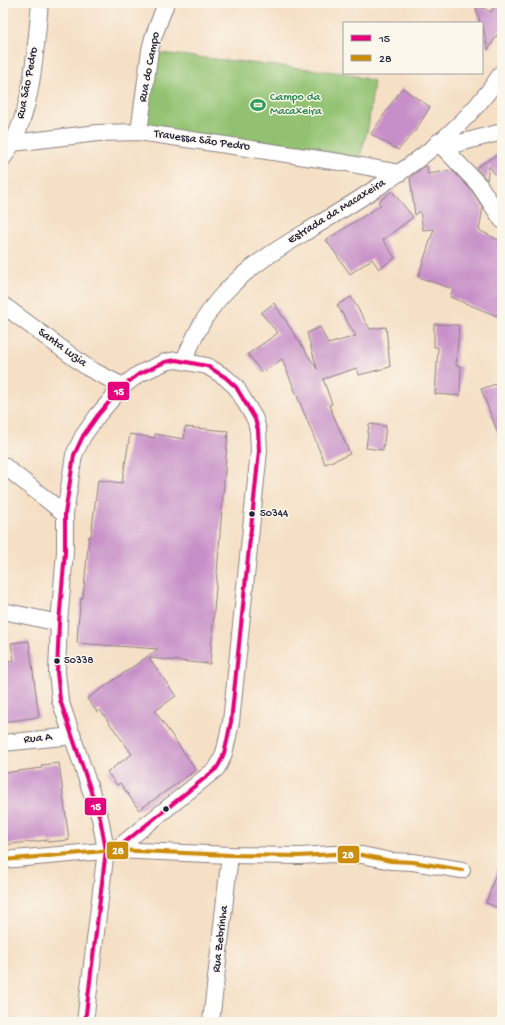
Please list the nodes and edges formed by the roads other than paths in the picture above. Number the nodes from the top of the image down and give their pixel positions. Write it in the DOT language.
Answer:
graph roads {
  1 [pos="40,3"];
  2 [pos="166,3"];
  3 [pos="502,72"];
  4 [pos="139,132"];
  5 [pos="502,132"];
  6 [pos="8,143"];
  7 [pos="441,144"];
  8 [pos="3,158"];
  9 [pos="400,173"];
  10 [pos="502,220"];
  11 [pos="3,305"];
  12 [pos="184,360"];
  13 [pos="123,386"];
  14 [pos="3,465"];
  15 [pos="65,514"];
  16 [pos="3,611"];
  17 [pos="59,623"];
  18 [pos="73,736"];
  19 [pos="3,743"];
  20 [pos="111,850"];
  21 [pos="230,855"];
  22 [pos="3,860"];
  23 [pos="462,870"];
  24 [pos="85,1022"];
  25 [pos="211,1022"];
  1 -- 6 [label="street, Rua São Pedro"];
  2 -- 4 [label="street, Rua do Campo"];
  3 -- 7 [label="street, Estrada da Macaxeira"];
  4 -- 6 [label="street, Travessa São Pedro"];
  4 -- 9 [label="street, Travessa São Pedro"];
  5 -- 7 [label="street"];
  6 -- 8 [label="street, Rua São Pedro"];
  7 -- 9 [label="street, Estrada da Macaxeira"];
  7 -- 10 [label="street"];
  9 -- 12 [label="street, Estrada da Macaxeira"];
  11 -- 13 [label="street, Santa Luzia"];
  12 -- 13 [label="street"];
  12 -- 20 [label="street"];
  13 -- 15 [label="street"];
  14 -- 15 [label="street"];
  15 -- 17 [label="street"];
  16 -- 17 [label="street"];
  17 -- 18 [label="street"];
  18 -- 19 [label="street, Rua A"];
  18 -- 20 [label="street"];
  20 -- 21 [label="street"];
  20 -- 22 [label="street"];
  20 -- 24 [label="street"];
  21 -- 23 [label="street"];
  21 -- 25 [label="street, Rua Zebrinha"];
}
